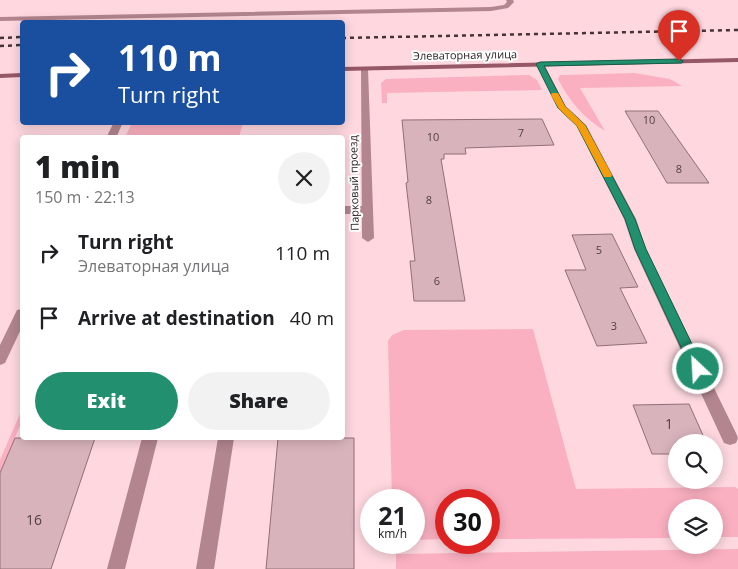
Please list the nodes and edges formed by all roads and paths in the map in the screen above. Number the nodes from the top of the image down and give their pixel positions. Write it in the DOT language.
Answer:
graph roads {
  1 [pos="510,0"];
  2 [pos="0,19"];
  3 [pos="738,60"];
  4 [pos="540,64"];
  5 [pos="364,68"];
  6 [pos="345,69"];
  7 [pos="20,75"];
  8 [pos="0,76"];
  9 [pos="345,210"];
  10 [pos="368,210"];
  11 [pos="368,238"];
  12 [pos="20,318"];
  13 [pos="0,359"];
  14 [pos="730,438"];
  15 [pos="149,440"];
  16 [pos="226,440"];
  17 [pos="116,569"];
  18 [pos="204,569"];
  1 -- 2 [label="street"];
  3 -- 4 [label="main road, Элеваторная улица"];
  4 -- 5 [label="main road, Элеваторная улица"];
  4 -- 14 [label="street"];
  5 -- 6 [label="main road, Элеваторная улица"];
  5 -- 10 [label="street, Парковый проезд"];
  7 -- 8 [label="main road"];
  9 -- 10 [label="street"];
  10 -- 11 [label="street, Парковый проезд"];
  12 -- 13 [label="street"];
  15 -- 17 [label="street"];
  16 -- 18 [label="street"];
}
